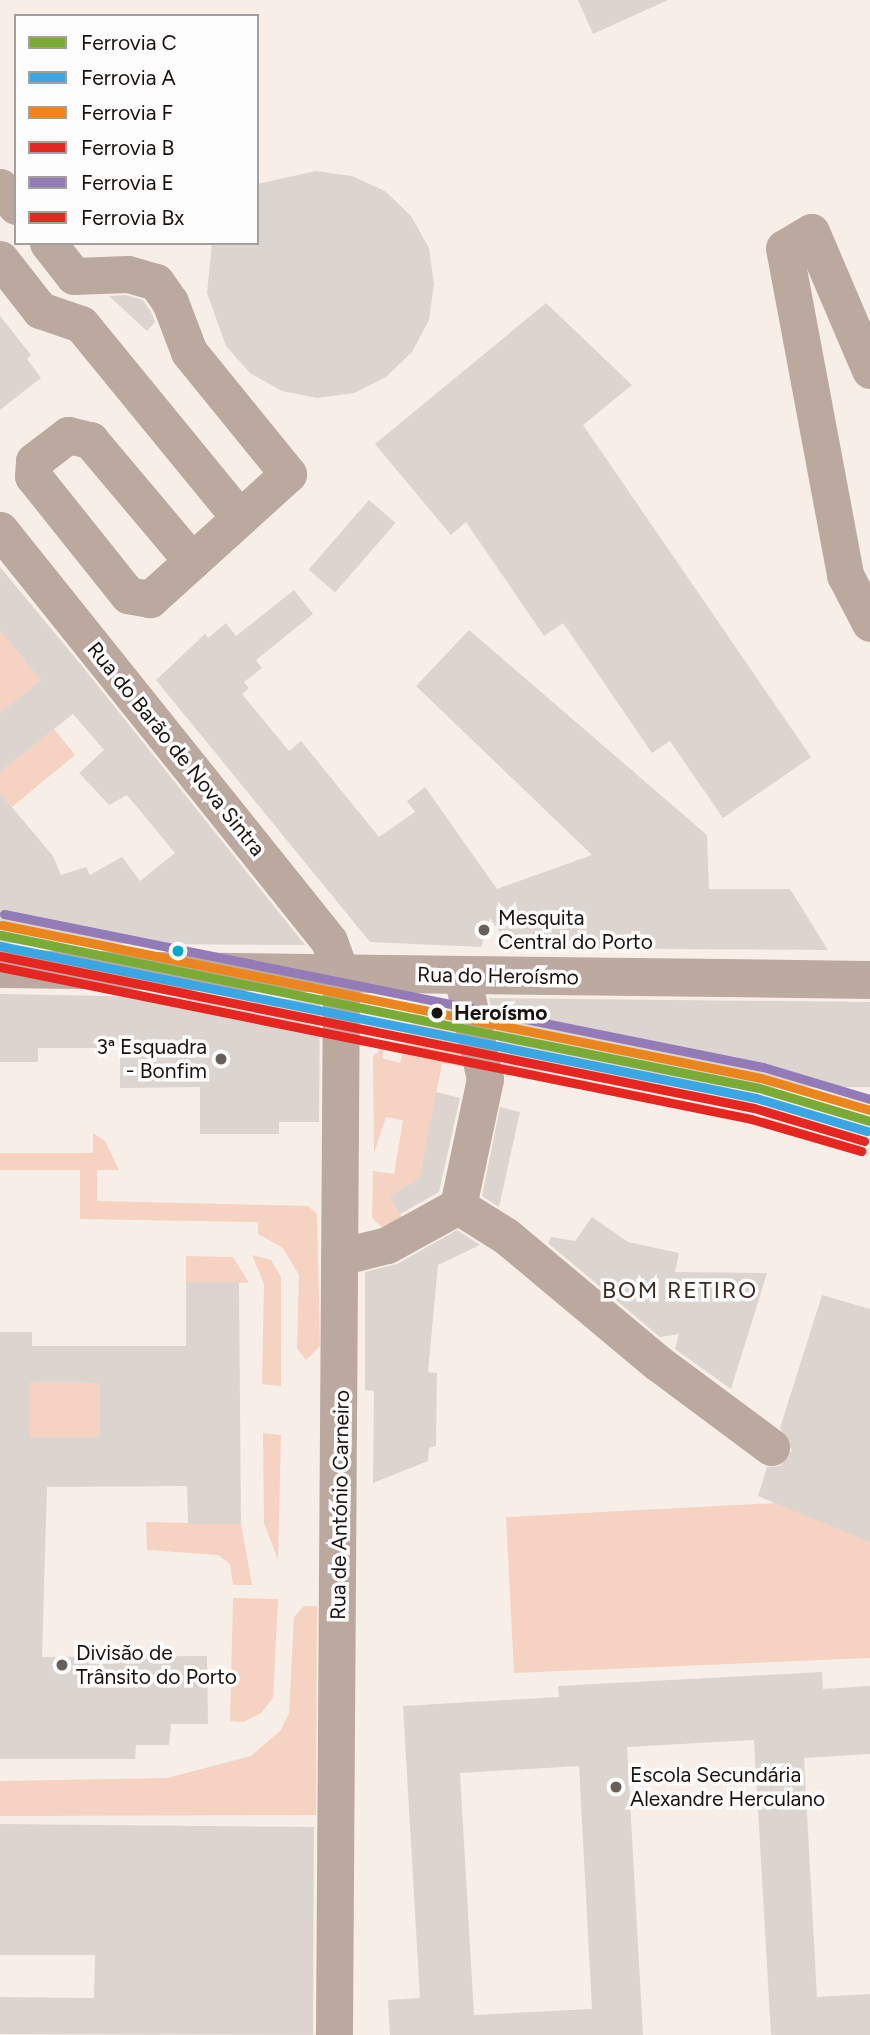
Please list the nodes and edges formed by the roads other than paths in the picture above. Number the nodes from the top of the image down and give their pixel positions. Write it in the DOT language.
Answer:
graph roads {
  1 [pos="0,187"];
  2 [pos="14,204"];
  3 [pos="50,245"];
  4 [pos="0,259"];
  5 [pos="870,370"];
  6 [pos="238,516"];
  7 [pos="0,530"];
  8 [pos="192,561"];
  9 [pos="870,623"];
  10 [pos="0,969"];
  11 [pos="341,974"];
  12 [pos="463,975"];
  13 [pos="870,980"];
  14 [pos="458,1206"];
  15 [pos="343,1256"];
  16 [pos="771,1447"];
  17 [pos="334,2035"];
  1 -- 2 [label="street"];
  3 -- 6 [label="street"];
  4 -- 6 [label="street"];
  5 -- 9 [label="street"];
  6 -- 8 [label="street"];
  7 -- 11 [label="street, Rua do Barão de Nova Sintra"];
  8 -- 8 [label="street"];
  10 -- 11 [label="main road, Rua do Heroísmo"];
  11 -- 12 [label="main road, Rua do Heroísmo"];
  11 -- 15 [label="street, Rua de António Carneiro"];
  12 -- 13 [label="main road, Rua do Heroísmo"];
  12 -- 14 [label="street"];
  14 -- 15 [label="street"];
  14 -- 16 [label="street"];
  15 -- 17 [label="street, Rua de António Carneiro"];
}
